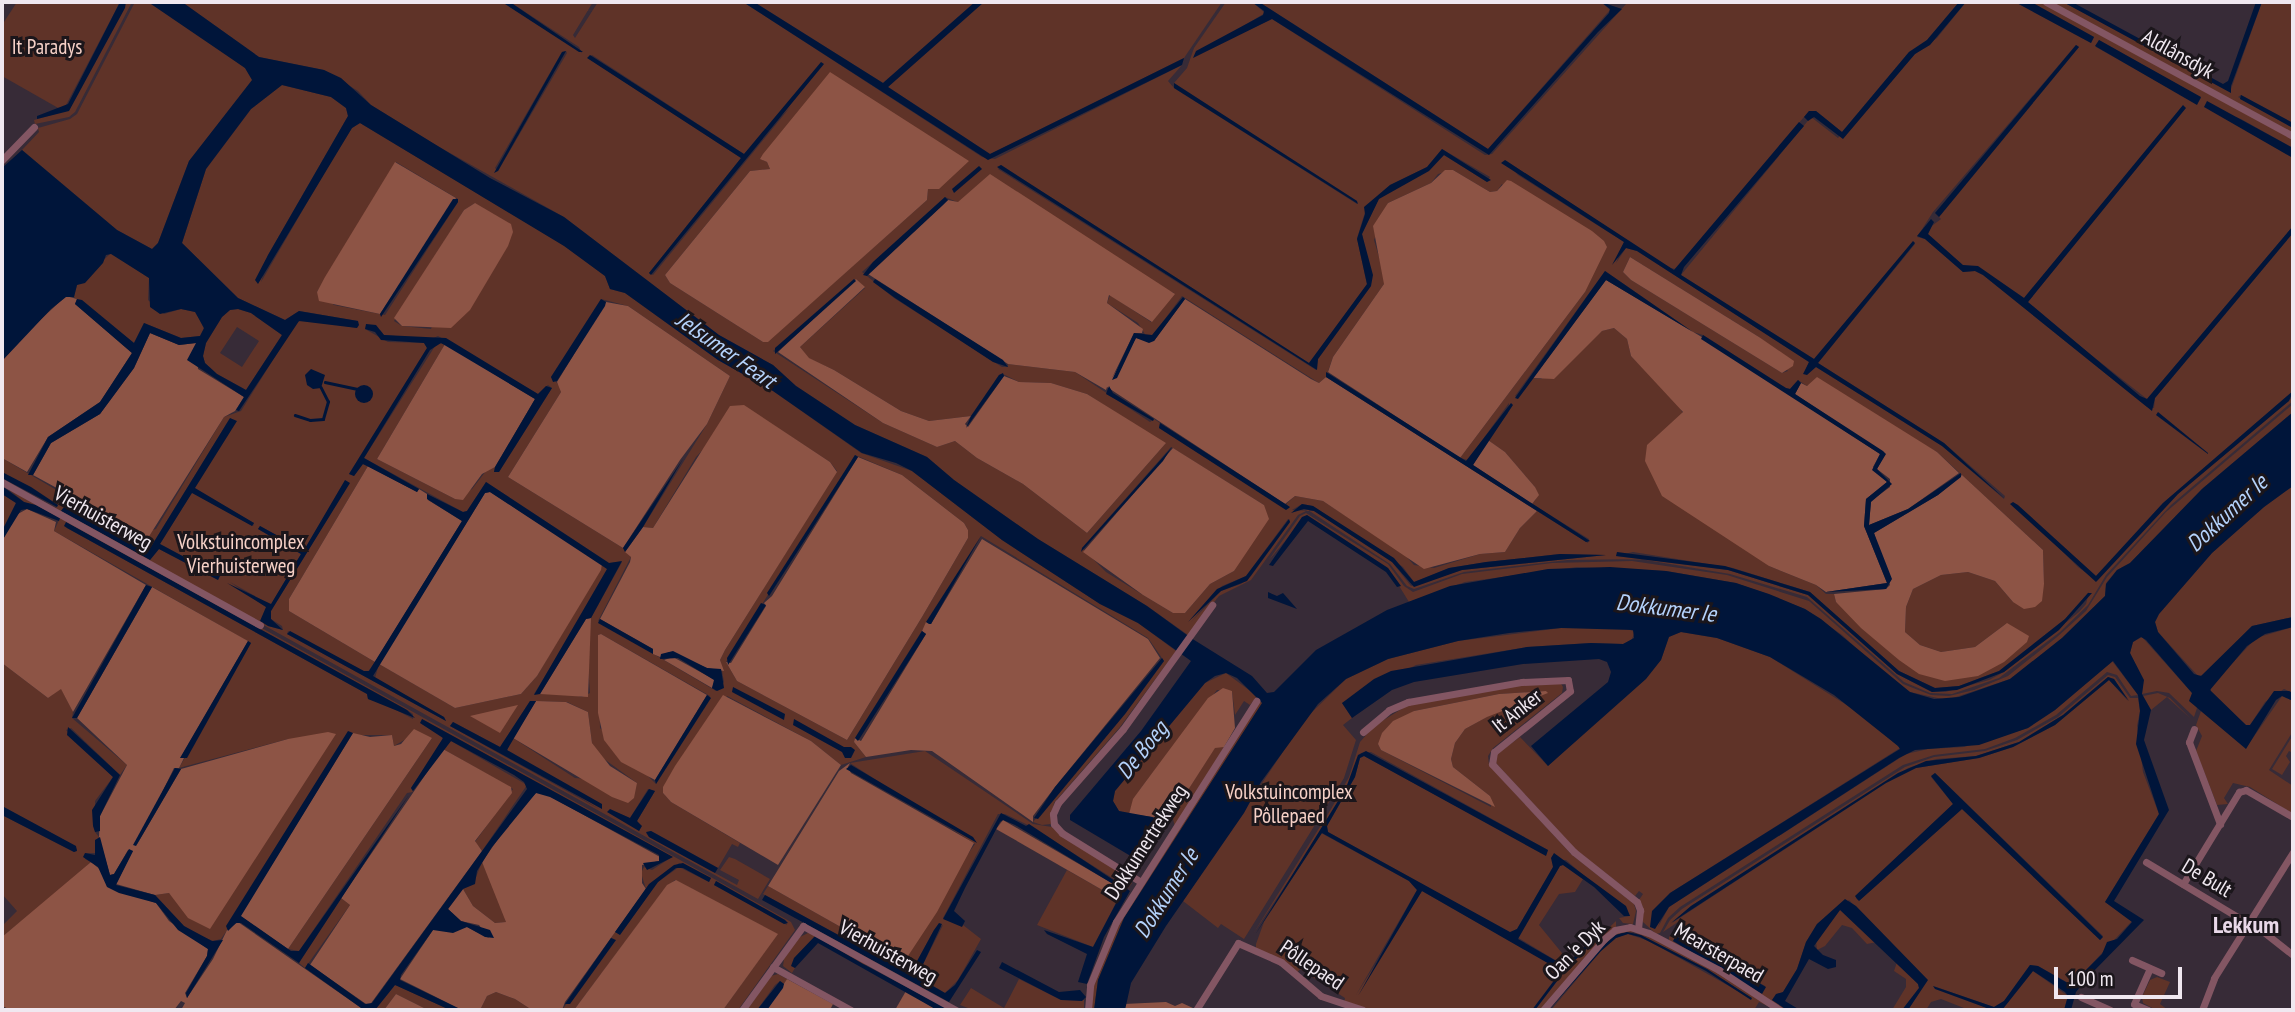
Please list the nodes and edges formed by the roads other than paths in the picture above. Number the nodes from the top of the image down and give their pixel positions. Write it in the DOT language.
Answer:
graph roads {
  1 [pos="2046,2"];
  2 [pos="34,127"];
  3 [pos="2293,136"];
  4 [pos="2,160"];
  5 [pos="2,482"];
  6 [pos="1212,605"];
  7 [pos="260,625"];
  8 [pos="1255,701"];
  9 [pos="2194,729"];
  10 [pos="1363,732"];
  11 [pos="2293,817"];
  12 [pos="2220,824"];
  13 [pos="2293,852"];
  14 [pos="2146,862"];
  15 [pos="1141,882"];
  16 [pos="2183,884"];
  17 [pos="2250,923"];
  18 [pos="1638,929"];
  19 [pos="2293,955"];
  20 [pos="2132,960"];
  21 [pos="773,967"];
  22 [pos="2150,968"];
  23 [pos="2161,973"];
  24 [pos="2081,997"];
  25 [pos="2133,1007"];
  26 [pos="742,1010"];
  27 [pos="851,1010"];
  28 [pos="956,1010"];
  29 [pos="1088,1010"];
  30 [pos="1196,1010"];
  31 [pos="1363,1010"];
  32 [pos="1543,1010"];
  33 [pos="1780,1010"];
  34 [pos="2110,1010"];
  35 [pos="2148,1010"];
  36 [pos="2202,1010"];
  1 -- 3 [label="street, Aldlânsdyk"];
  2 -- 4 [label="street"];
  5 -- 7 [label="street, Vierhuisterweg"];
  6 -- 15 [label="street"];
  8 -- 15 [label="street, Dokkumertrekweg"];
  9 -- 12 [label="street"];
  10 -- 18 [label="street, It Anker"];
  11 -- 12 [label="street"];
  12 -- 16 [label="street"];
  13 -- 17 [label="street"];
  14 -- 16 [label="street, De Bult"];
  15 -- 29 [label="street, Dokkumertrekweg"];
  16 -- 17 [label="street, De Bult"];
  17 -- 19 [label="street, De Bult"];
  17 -- 36 [label="street"];
  18 -- 32 [label="street, Oan 'e Dyk"];
  18 -- 33 [label="street, Mearsterpaed"];
  20 -- 22 [label="street"];
  21 -- 26 [label="street"];
  21 -- 27 [label="street"];
  21 -- 28 [label="street, Vierhuisterweg"];
  22 -- 23 [label="street"];
  22 -- 25 [label="street"];
  24 -- 34 [label="street"];
  25 -- 35 [label="street"];
  30 -- 31 [label="street, Pôllepaed"];
}
